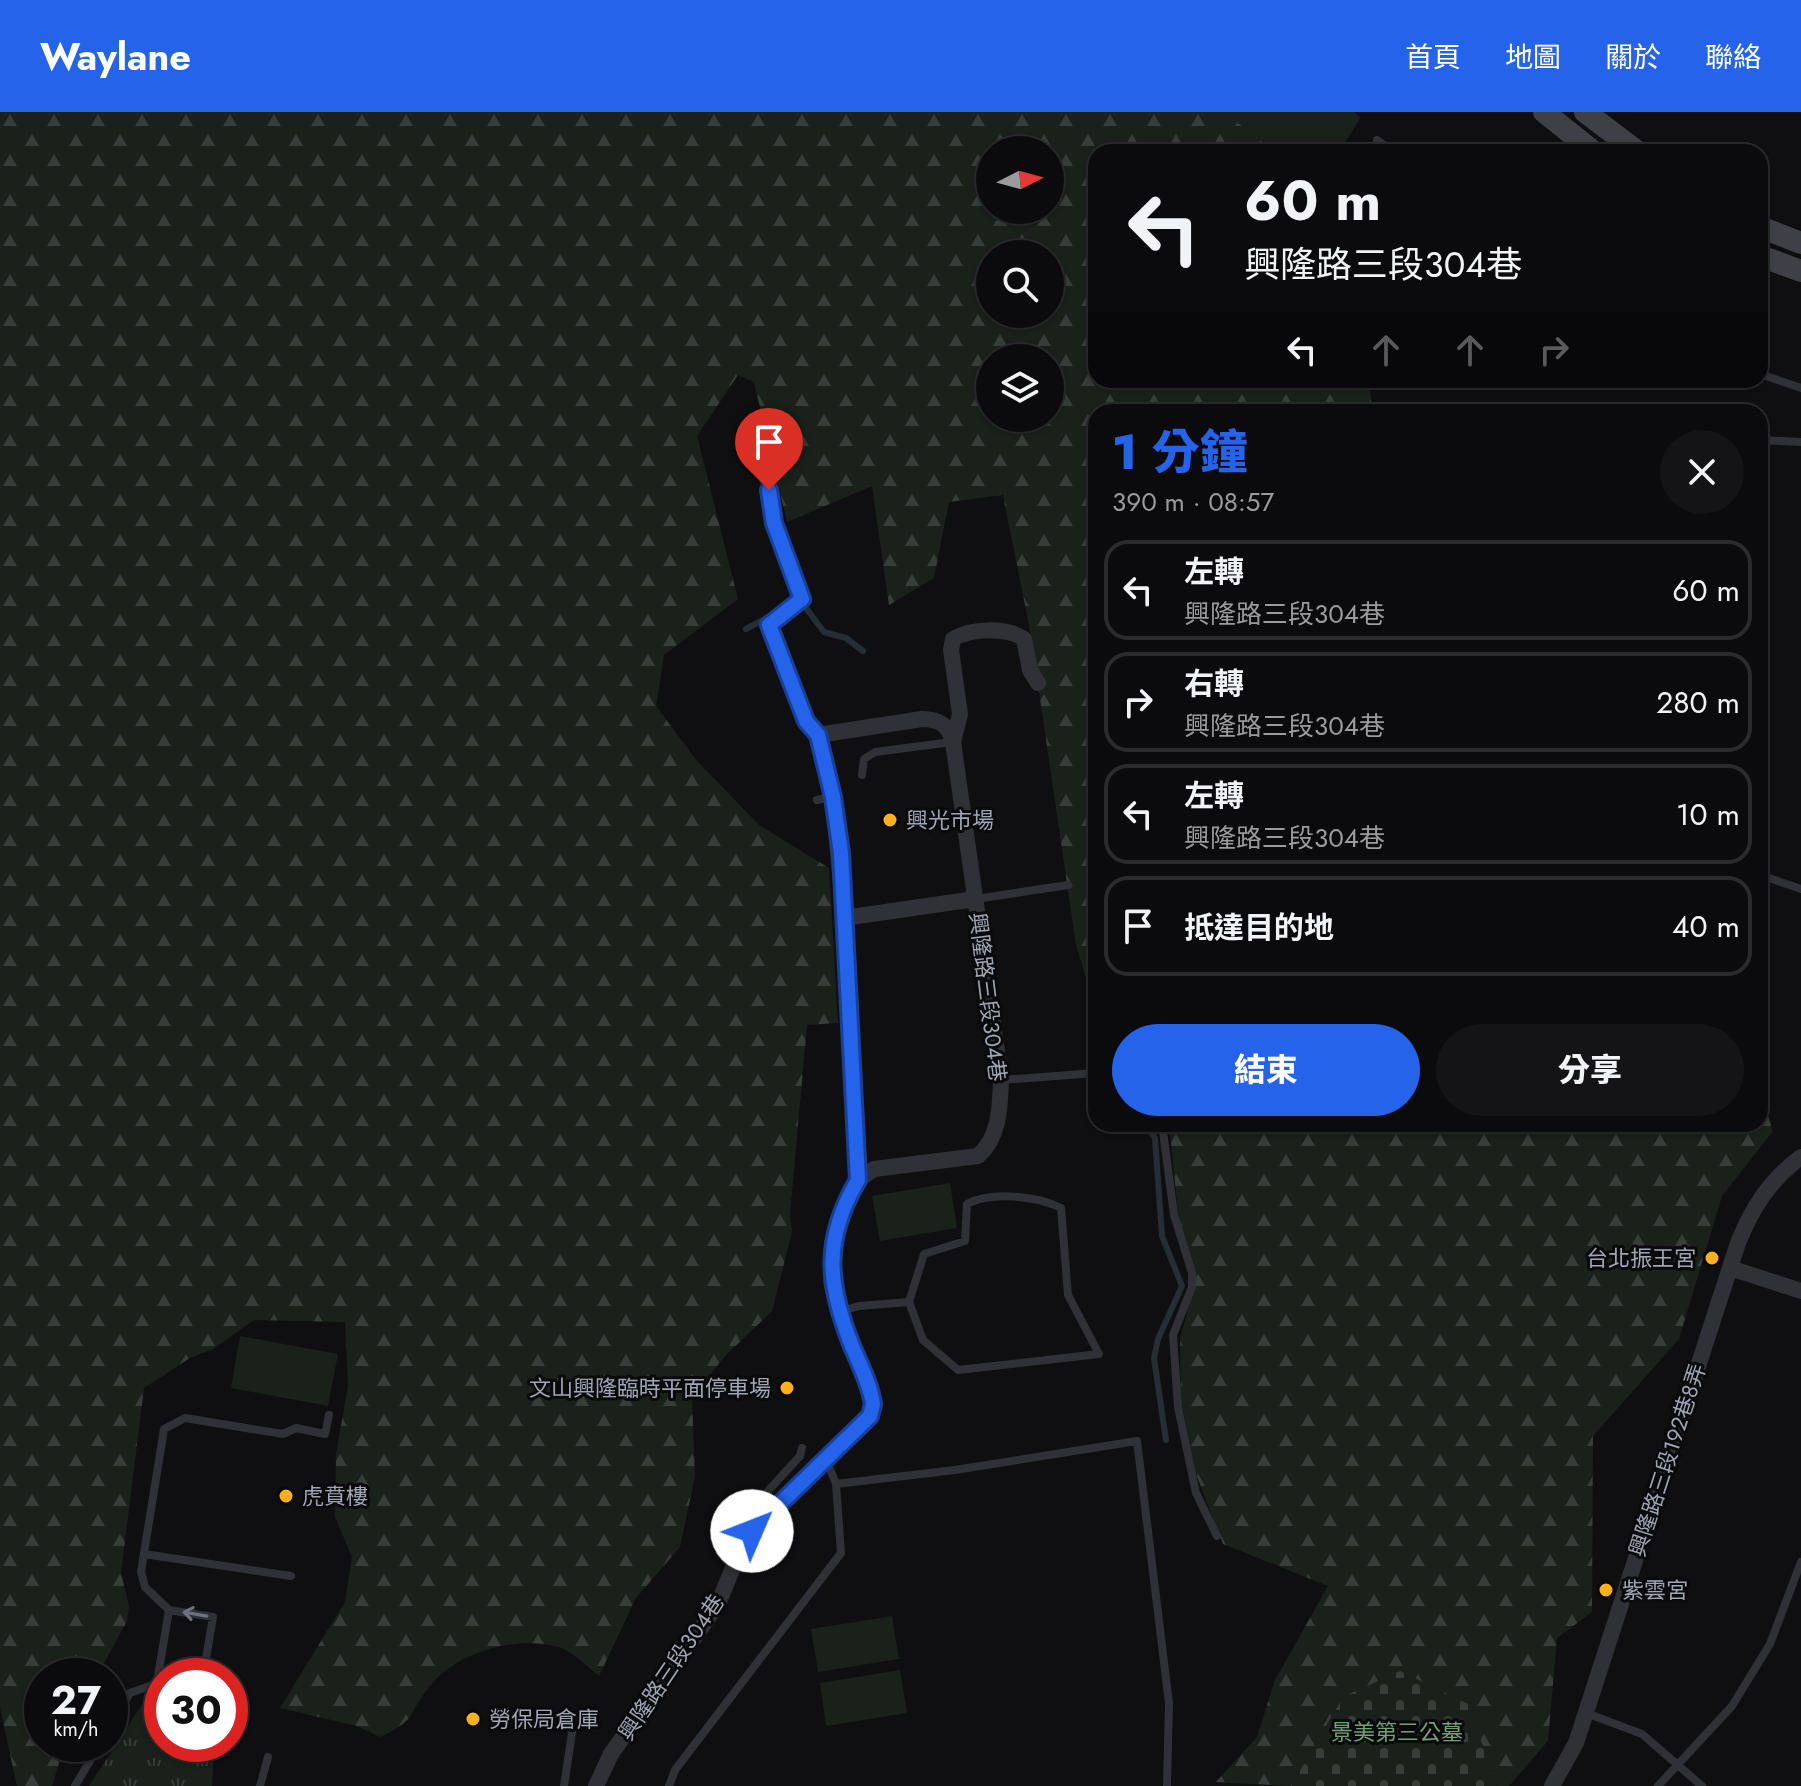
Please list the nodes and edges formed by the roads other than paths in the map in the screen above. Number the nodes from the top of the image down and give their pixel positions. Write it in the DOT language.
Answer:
graph roads {
  1 [pos="1544,112"];
  2 [pos="1585,112"];
  3 [pos="1377,140"];
  4 [pos="1382,144"];
  5 [pos="1584,144"];
  6 [pos="1627,144"];
  7 [pos="1768,230"];
  8 [pos="1801,243"];
  9 [pos="1768,259"];
  10 [pos="1801,271"];
  11 [pos="1768,377"];
  12 [pos="1801,388"];
  13 [pos="1768,440"];
  14 [pos="1801,442"];
  15 [pos="745,449"];
  16 [pos="1038,683"];
  17 [pos="953,742"];
  18 [pos="816,747"];
  19 [pos="862,775"];
  20 [pos="1768,878"];
  21 [pos="1068,885"];
  22 [pos="1801,889"];
  23 [pos="975,899"];
  24 [pos="844,918"];
  25 [pos="1088,1074"];
  26 [pos="1001,1080"];
  27 [pos="1163,1132"];
  28 [pos="1801,1157"];
  29 [pos="858,1180"];
  30 [pos="1730,1268"];
  31 [pos="1801,1291"];
  32 [pos="909,1302"];
  33 [pos="838,1312"];
  34 [pos="329,1415"];
  35 [pos="802,1448"];
  36 [pos="826,1459"];
  37 [pos="836,1484"];
  38 [pos="752,1531"];
  39 [pos="1217,1536"];
  40 [pos="144,1554"];
  41 [pos="1801,1562"];
  42 [pos="291,1576"];
  43 [pos="1797,1590"];
  44 [pos="169,1610"];
  45 [pos="162,1658"];
  46 [pos="206,1658"];
  47 [pos="1585,1713"];
  48 [pos="573,1726"];
  49 [pos="268,1757"];
  50 [pos="89,1762"];
  51 [pos="1676,1764"];
  52 [pos="75,1786"];
  53 [pos="260,1786"];
  54 [pos="564,1786"];
  55 [pos="596,1786"];
  56 [pos="669,1786"];
  57 [pos="1167,1786"];
  58 [pos="1552,1786"];
  59 [pos="1658,1786"];
  60 [pos="1702,1786"];
  1 -- 5 [label="main road"];
  2 -- 6 [label="main road"];
  3 -- 4 [label="lane"];
  7 -- 8 [label="main road"];
  9 -- 10 [label="main road"];
  11 -- 12 [label="lane"];
  13 -- 14 [label="lane"];
  15 -- 18 [label="lane, 興隆路三段304巷"];
  16 -- 17 [label="street, 興隆路三段304巷"];
  17 -- 18 [label="street"];
  17 -- 19 [label="lane"];
  17 -- 23 [label="street, 興隆路三段304巷"];
  18 -- 24 [label="street, 興隆路三段304巷"];
  20 -- 22 [label="lane"];
  21 -- 23 [label="lane"];
  23 -- 24 [label="street, 興隆路三段304巷"];
  23 -- 26 [label="street, 興隆路三段304巷"];
  24 -- 29 [label="street, 興隆路三段304巷"];
  25 -- 26 [label="lane"];
  26 -- 29 [label="street, 興隆路三段304巷"];
  27 -- 39 [label="lane"];
  28 -- 30 [label="street, 興隆路三段192巷8弄"];
  29 -- 33 [label="street, 興隆路三段304巷"];
  30 -- 31 [label="street"];
  30 -- 47 [label="street, 興隆路三段192巷8弄"];
  32 -- 32 [label="lane"];
  32 -- 33 [label="lane"];
  33 -- 36 [label="street, 興隆路三段304巷"];
  34 -- 40 [label="lane"];
  35 -- 38 [label="lane"];
  36 -- 37 [label="lane"];
  36 -- 38 [label="street, 興隆路三段304巷"];
  37 -- 56 [label="lane"];
  37 -- 57 [label="lane"];
  38 -- 55 [label="street, 興隆路三段304巷"];
  40 -- 42 [label="lane"];
  40 -- 44 [label="lane"];
  41 -- 43 [label="lane"];
  43 -- 51 [label="lane"];
  44 -- 45 [label="lane"];
  46 -- 44 [label="lane, one-way"];
  47 -- 51 [label="lane"];
  47 -- 58 [label="street, 興隆路三段192巷8弄"];
  48 -- 54 [label="lane"];
  49 -- 53 [label="lane"];
  50 -- 52 [label="lane"];
  51 -- 59 [label="lane"];
  51 -- 60 [label="lane"];
}
